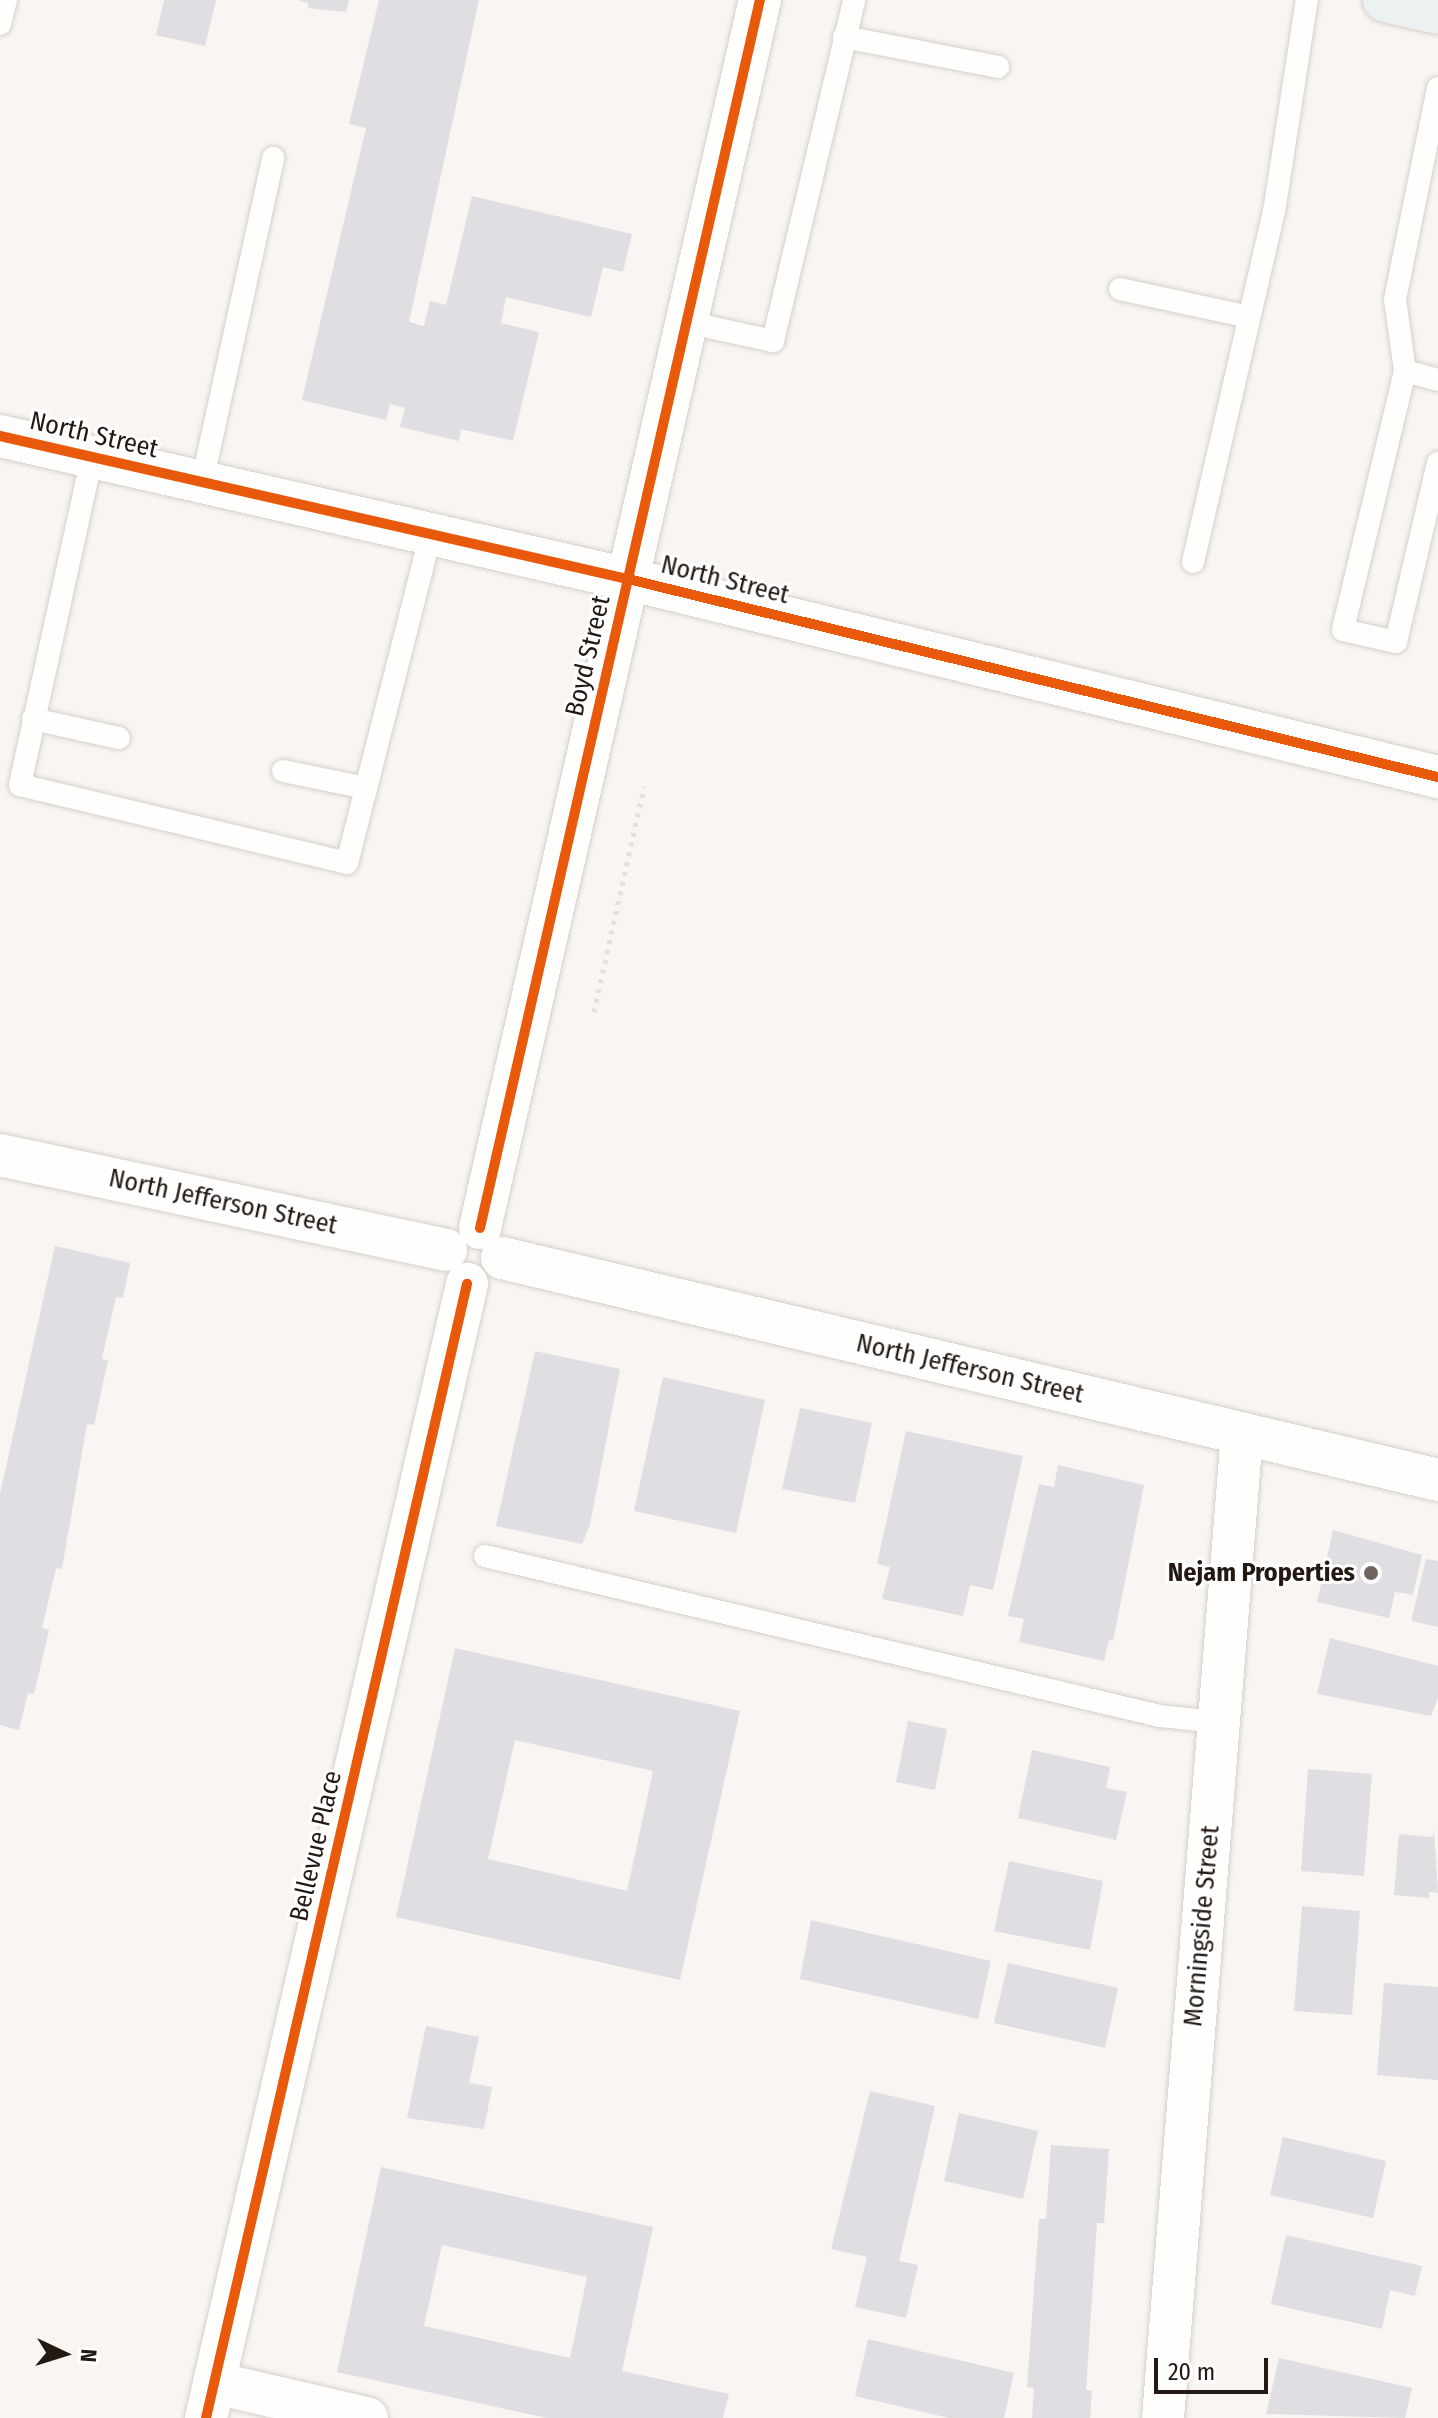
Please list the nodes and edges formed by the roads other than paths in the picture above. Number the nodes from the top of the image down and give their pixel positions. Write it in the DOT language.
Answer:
graph roads {
  1 [pos="6,0"];
  2 [pos="760,0"];
  3 [pos="854,0"];
  4 [pos="1307,0"];
  5 [pos="1385,0"];
  6 [pos="1438,12"];
  7 [pos="0,24"];
  8 [pos="844,37"];
  9 [pos="998,67"];
  10 [pos="1438,88"];
  11 [pos="273,158"];
  12 [pos="1120,289"];
  13 [pos="1249,317"];
  14 [pos="686,322"];
  15 [pos="1405,371"];
  16 [pos="1438,380"];
  17 [pos="0,436"];
  18 [pos="92,457"];
  19 [pos="1438,463"];
  20 [pos="202,482"];
  21 [pos="431,533"];
  22 [pos="1193,562"];
  23 [pos="628,579"];
  24 [pos="33,719"];
  25 [pos="119,738"];
  26 [pos="283,771"];
  27 [pos="1438,777"];
  28 [pos="366,788"];
  29 [pos="1,1158"];
  30 [pos="474,1255"];
  31 [pos="1242,1434"];
  32 [pos="1438,1480"];
  33 [pos="485,1556"];
  34 [pos="1218,1722"];
  35 [pos="211,2400"];
  36 [pos="367,2418"];
  37 [pos="1163,2418"];
  1 -- 7 [label="lane"];
  2 -- 14 [label="street, Boyd Street"];
  3 -- 8 [label="lane"];
  4 -- 13 [label="lane"];
  5 -- 6 [label="main road"];
  8 -- 9 [label="lane"];
  8 -- 14 [label="lane"];
  10 -- 15 [label="lane"];
  11 -- 20 [label="lane"];
  12 -- 13 [label="lane"];
  13 -- 22 [label="lane"];
  14 -- 23 [label="street, Boyd Street"];
  15 -- 16 [label="lane"];
  15 -- 19 [label="lane"];
  17 -- 18 [label="street, North Street"];
  18 -- 20 [label="street, North Street"];
  18 -- 24 [label="lane"];
  20 -- 21 [label="street, North Street"];
  21 -- 23 [label="street, North Street"];
  21 -- 28 [label="lane"];
  23 -- 27 [label="street, North Street"];
  23 -- 30 [label="street, Boyd Street"];
  24 -- 25 [label="lane"];
  24 -- 28 [label="lane"];
  26 -- 28 [label="lane"];
  29 -- 30 [label="street, North Jefferson Street"];
  30 -- 31 [label="street, North Jefferson Street"];
  30 -- 35 [label="street, Bellevue Place"];
  31 -- 32 [label="street, North Jefferson Street"];
  31 -- 34 [label="street, Morningside Street"];
  33 -- 34 [label="lane"];
  34 -- 37 [label="street, Morningside Street"];
  35 -- 36 [label="street"];
}
